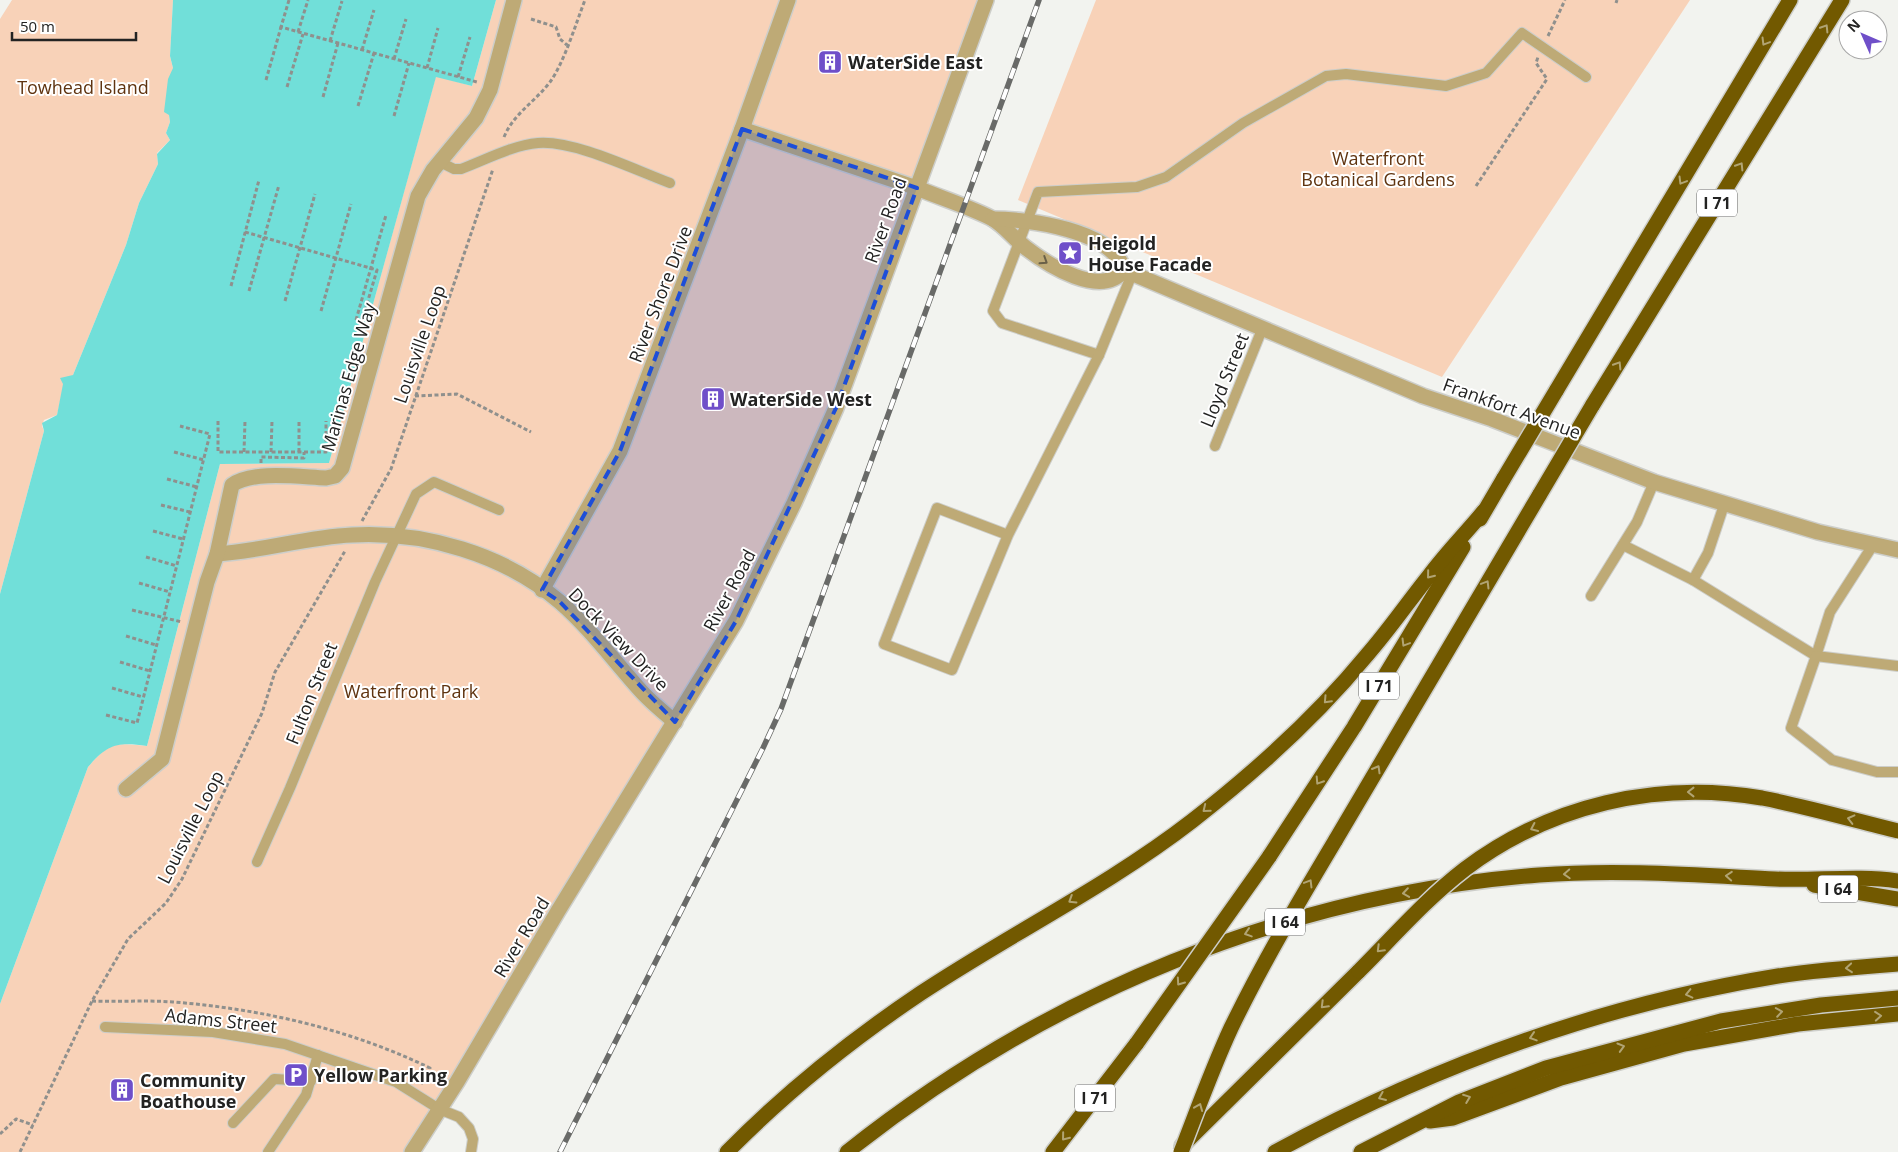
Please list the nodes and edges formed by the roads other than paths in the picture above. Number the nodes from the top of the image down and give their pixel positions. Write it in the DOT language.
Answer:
graph roads {
  1 [pos="514,0"];
  2 [pos="788,0"];
  3 [pos="986,0"];
  4 [pos="1790,0"];
  5 [pos="1842,0"];
  6 [pos="1586,78"];
  7 [pos="742,130"];
  8 [pos="440,162"];
  9 [pos="670,183"];
  10 [pos="917,188"];
  11 [pos="993,219"];
  12 [pos="1029,221"];
  13 [pos="1020,243"];
  14 [pos="1128,272"];
  15 [pos="1263,327"];
  16 [pos="1098,355"];
  17 [pos="1215,446"];
  18 [pos="1654,482"];
  19 [pos="1724,505"];
  20 [pos="499,510"];
  21 [pos="1484,511"];
  22 [pos="1008,535"];
  23 [pos="396,537"];
  24 [pos="1623,545"];
  25 [pos="1873,545"];
  26 [pos="1898,550"];
  27 [pos="217,554"];
  28 [pos="1693,580"];
  29 [pos="542,590"];
  30 [pos="1592,596"];
  31 [pos="1816,656"];
  32 [pos="1898,666"];
  33 [pos="675,722"];
  34 [pos="1898,772"];
  35 [pos="126,789"];
  36 [pos="1898,831"];
  37 [pos="257,862"];
  38 [pos="1778,879"];
  39 [pos="1898,880"];
  40 [pos="1898,899"];
  41 [pos="1898,964"];
  42 [pos="1898,998"];
  43 [pos="1898,1014"];
  44 [pos="105,1028"];
  45 [pos="318,1055"];
  46 [pos="311,1081"];
  47 [pos="440,1109"];
  48 [pos="1424,1122"];
  49 [pos="233,1123"];
  50 [pos="268,1152"];
  51 [pos="412,1152"];
  52 [pos="470,1152"];
  53 [pos="727,1152"];
  54 [pos="847,1152"];
  55 [pos="1053,1152"];
  56 [pos="1176,1152"];
  57 [pos="1181,1152"];
  58 [pos="1275,1152"];
  59 [pos="1361,1152"];
  1 -- 8 [label="street, Marinas Edge Way"];
  2 -- 7 [label="street, River Shore Drive"];
  3 -- 10 [label="street, River Road"];
  4 -- 21 [label="highway, I 71, one-way, bridge"];
  57 -- 5 [label="highway, I 71, one-way, bridge"];
  6 -- 12 [label="lane"];
  7 -- 10 [label="street"];
  7 -- 29 [label="street, River Shore Drive"];
  8 -- 9 [label="lane"];
  8 -- 27 [label="street, Marinas Edge Way"];
  10 -- 11 [label="street"];
  10 -- 33 [label="street, River Road"];
  11 -- 12 [label="street"];
  11 -- 13 [label="street"];
  12 -- 13 [label="lane"];
  12 -- 14 [label="street"];
  13 -- 14 [label="street, one-way"];
  13 -- 16 [label="lane"];
  14 -- 15 [label="street, Frankfort Avenue"];
  14 -- 16 [label="lane"];
  15 -- 17 [label="lane, Lloyd Street"];
  15 -- 18 [label="street, Frankfort Avenue"];
  16 -- 22 [label="lane"];
  18 -- 19 [label="street, Frankfort Avenue"];
  18 -- 24 [label="lane"];
  19 -- 25 [label="street, Frankfort Avenue"];
  19 -- 28 [label="lane"];
  20 -- 23 [label="lane, Fulton Street"];
  21 -- 53 [label="highway, one-way"];
  21 -- 55 [label="highway, I 71, one-way, bridge"];
  22 -- 22 [label="lane"];
  23 -- 27 [label="street, Dock View Drive"];
  23 -- 29 [label="street, Dock View Drive"];
  23 -- 37 [label="lane, Fulton Street"];
  24 -- 28 [label="lane"];
  24 -- 30 [label="lane"];
  25 -- 26 [label="street, Frankfort Avenue"];
  25 -- 31 [label="lane"];
  27 -- 35 [label="street, Marinas Edge Way"];
  28 -- 31 [label="lane"];
  29 -- 33 [label="street, Dock View Drive"];
  31 -- 32 [label="lane"];
  31 -- 34 [label="lane"];
  33 -- 47 [label="street, River Road"];
  36 -- 56 [label="highway, one-way, bridge"];
  38 -- 39 [label="highway"];
  38 -- 40 [label="highway, I 64"];
  38 -- 54 [label="highway, I 64, one-way"];
  41 -- 58 [label="highway, one-way"];
  48 -- 42 [label="highway, one-way"];
  48 -- 43 [label="highway, one-way"];
  44 -- 45 [label="lane, Adams Street"];
  45 -- 46 [label="lane"];
  45 -- 47 [label="lane, Adams Street"];
  46 -- 49 [label="lane"];
  46 -- 50 [label="lane"];
  47 -- 51 [label="street, River Road"];
  47 -- 52 [label="lane, Adams Street"];
  48 -- 59 [label="highway"];
}
